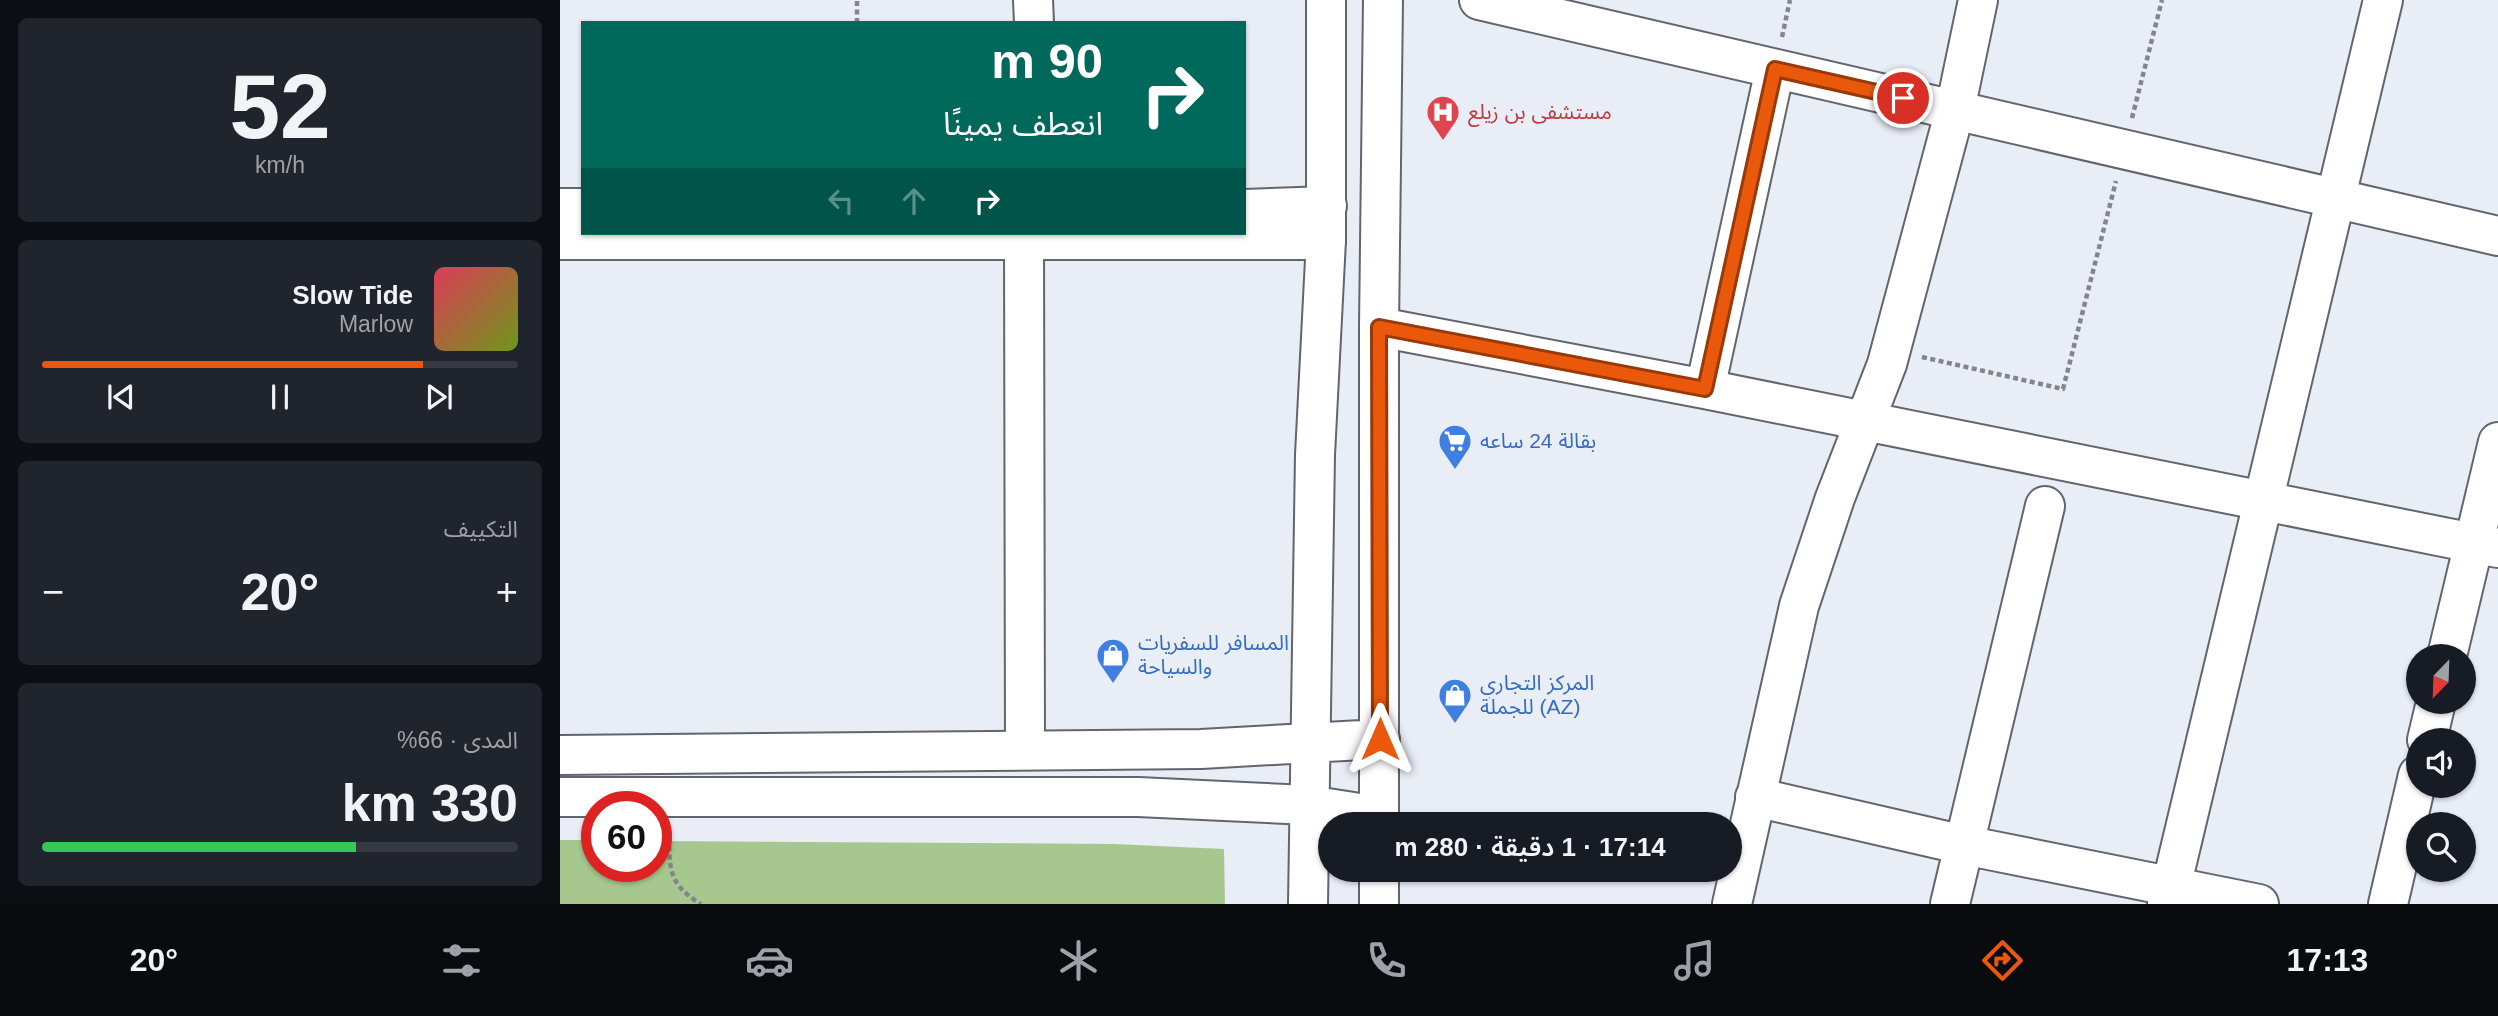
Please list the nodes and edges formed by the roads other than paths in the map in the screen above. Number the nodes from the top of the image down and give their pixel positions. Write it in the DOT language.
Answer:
graph roads {
  1 [pos="1033,0"];
  2 [pos="1326,0"];
  3 [pos="1383,0"];
  4 [pos="1479,0"];
  5 [pos="1978,0"];
  6 [pos="2383,0"];
  7 [pos="1034,21"];
  8 [pos="1775,69"];
  9 [pos="1955,110"];
  10 [pos="2336,199"];
  11 [pos="560,208"];
  12 [pos="581,208"];
  13 [pos="1246,209"];
  14 [pos="1326,223"];
  15 [pos="1246,226"];
  16 [pos="1048,235"];
  17 [pos="1025,236"];
  18 [pos="2498,236"];
  19 [pos="560,240"];
  20 [pos="1379,327"];
  21 [pos="1705,389"];
  22 [pos="1867,421"];
  23 [pos="2498,442"];
  24 [pos="2264,502"];
  25 [pos="2045,506"];
  26 [pos="2486,546"];
  27 [pos="2451,644"];
  28 [pos="1380,739"];
  29 [pos="1310,745"];
  30 [pos="1025,750"];
  31 [pos="560,755"];
  32 [pos="560,797"];
  33 [pos="1755,797"];
  34 [pos="2413,798"];
  35 [pos="1308,805"];
  36 [pos="1341,812"];
  37 [pos="1379,812"];
  38 [pos="1964,845"];
  39 [pos="1379,882"];
  40 [pos="2169,895"];
  41 [pos="1308,904"];
  42 [pos="1379,904"];
  43 [pos="1732,904"];
  44 [pos="1950,904"];
  45 [pos="2259,904"];
  46 [pos="2388,904"];
  1 -- 7 [label="street"];
  2 -- 14 [label="street"];
  3 -- 20 [label="street"];
  4 -- 8 [label="street"];
  5 -- 9 [label="street"];
  6 -- 10 [label="street"];
  8 -- 9 [label="street"];
  8 -- 21 [label="street"];
  9 -- 10 [label="street"];
  9 -- 22 [label="street"];
  10 -- 18 [label="street"];
  10 -- 24 [label="street"];
  11 -- 12 [label="street"];
  13 -- 14 [label="street"];
  14 -- 15 [label="street"];
  14 -- 29 [label="street"];
  16 -- 17 [label="street"];
  17 -- 19 [label="street"];
  17 -- 30 [label="street"];
  20 -- 21 [label="street"];
  20 -- 28 [label="street"];
  21 -- 22 [label="street"];
  22 -- 24 [label="street"];
  22 -- 33 [label="street"];
  23 -- 26 [label="street"];
  24 -- 26 [label="street"];
  24 -- 40 [label="street"];
  25 -- 38 [label="street"];
  26 -- 27 [label="street"];
  28 -- 29 [label="street"];
  28 -- 37 [label="street"];
  29 -- 30 [label="street"];
  29 -- 35 [label="street"];
  30 -- 31 [label="street"];
  32 -- 35 [label="street"];
  33 -- 38 [label="street"];
  33 -- 43 [label="street"];
  34 -- 46 [label="street"];
  35 -- 36 [label="street"];
  35 -- 41 [label="street"];
  38 -- 40 [label="street"];
  38 -- 44 [label="street"];
  39 -- 42 [label="street"];
  40 -- 45 [label="street"];
}
